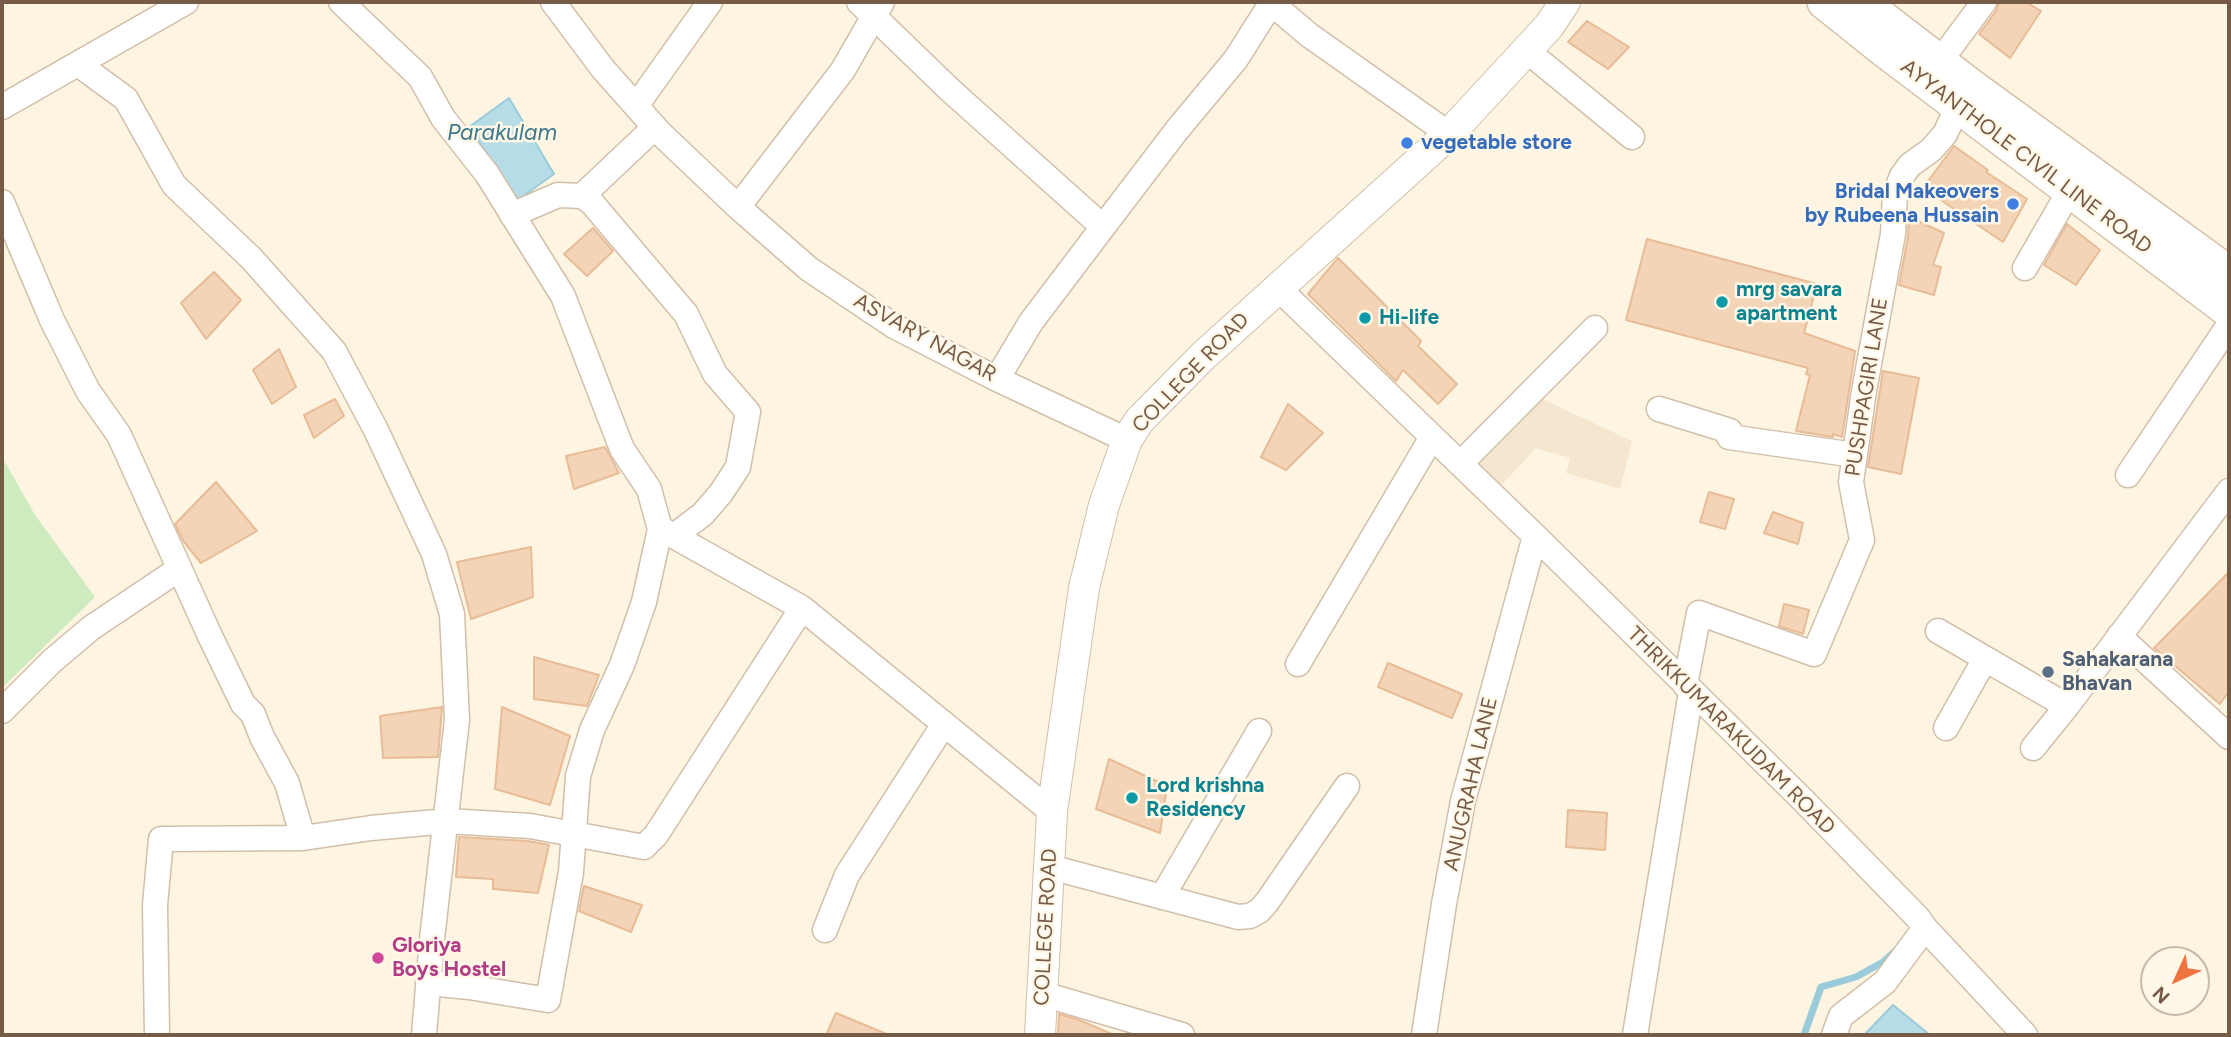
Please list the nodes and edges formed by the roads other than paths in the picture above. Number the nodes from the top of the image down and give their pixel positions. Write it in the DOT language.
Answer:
graph roads {
  1 [pos="186,2"];
  2 [pos="341,2"];
  3 [pos="553,2"];
  4 [pos="710,2"];
  5 [pos="1271,2"];
  6 [pos="1565,2"];
  7 [pos="1824,2"];
  8 [pos="1862,2"];
  9 [pos="1984,2"];
  10 [pos="872,6"];
  11 [pos="1527,50"];
  12 [pos="1940,61"];
  13 [pos="78,64"];
  14 [pos="636,106"];
  15 [pos="1958,106"];
  16 [pos="2,107"];
  17 [pos="655,127"];
  18 [pos="1449,134"];
  19 [pos="1632,137"];
  20 [pos="2066,176"];
  21 [pos="582,196"];
  22 [pos="2,202"];
  23 [pos="738,206"];
  24 [pos="512,215"];
  25 [pos="1103,227"];
  26 [pos="2025,268"];
  27 [pos="2229,273"];
  28 [pos="1278,287"];
  29 [pos="2229,311"];
  30 [pos="2229,325"];
  31 [pos="1595,328"];
  32 [pos="997,379"];
  33 [pos="1659,409"];
  34 [pos="1432,437"];
  35 [pos="1128,440"];
  36 [pos="1855,455"];
  37 [pos="1460,464"];
  38 [pos="2128,475"];
  39 [pos="2229,491"];
  40 [pos="667,533"];
  41 [pos="1535,536"];
  42 [pos="179,569"];
  43 [pos="802,608"];
  44 [pos="1938,631"];
  45 [pos="2119,636"];
  46 [pos="1298,664"];
  47 [pos="1688,688"];
  48 [pos="2061,703"];
  49 [pos="2,711"];
  50 [pos="944,724"];
  51 [pos="1946,728"];
  52 [pos="1259,731"];
  53 [pos="2229,737"];
  54 [pos="2033,748"];
  55 [pos="1347,786"];
  56 [pos="1052,812"];
  57 [pos="447,821"];
  58 [pos="575,836"];
  59 [pos="303,838"];
  60 [pos="1050,867"];
  61 [pos="1162,897"];
  62 [pos="1925,928"];
  63 [pos="825,930"];
  64 [pos="428,983"];
  65 [pos="1043,994"];
  66 [pos="157,1035"];
  67 [pos="424,1035"];
  68 [pos="1040,1035"];
  69 [pos="1182,1035"];
  70 [pos="1424,1035"];
  71 [pos="1635,1035"];
  72 [pos="1834,1035"];
  73 [pos="2025,1035"];
  1 -- 13 [label="street"];
  2 -- 24 [label="street"];
  3 -- 14 [label="street, ASVARY NAGAR"];
  4 -- 14 [label="street"];
  5 -- 18 [label="street"];
  5 -- 25 [label="street"];
  6 -- 11 [label="street, COLLEGE ROAD"];
  7 -- 15 [label="main road, AYYANTHOLE CIVIL LINE ROAD"];
  8 -- 12 [label="main road, AYYANTHOLE CIVIL LINE ROAD"];
  9 -- 12 [label="street"];
  10 -- 23 [label="street"];
  10 -- 25 [label="street"];
  11 -- 18 [label="street, COLLEGE ROAD"];
  11 -- 19 [label="street"];
  12 -- 20 [label="main road, AYYANTHOLE CIVIL LINE ROAD"];
  13 -- 16 [label="street"];
  13 -- 57 [label="street"];
  14 -- 17 [label="street, ASVARY NAGAR"];
  15 -- 20 [label="main road, AYYANTHOLE CIVIL LINE ROAD"];
  15 -- 36 [label="street, PUSHPAGIRI LANE"];
  17 -- 21 [label="street"];
  17 -- 23 [label="street, ASVARY NAGAR"];
  18 -- 28 [label="street, COLLEGE ROAD"];
  20 -- 26 [label="street"];
  20 -- 27 [label="main road, AYYANTHOLE CIVIL LINE ROAD"];
  20 -- 29 [label="main road, AYYANTHOLE CIVIL LINE ROAD"];
  21 -- 24 [label="street"];
  21 -- 40 [label="street"];
  22 -- 42 [label="street"];
  23 -- 32 [label="street, ASVARY NAGAR"];
  24 -- 40 [label="street"];
  25 -- 32 [label="street"];
  28 -- 34 [label="street, THRIKKUMARAKUDAM ROAD"];
  28 -- 35 [label="street, COLLEGE ROAD"];
  30 -- 38 [label="street"];
  31 -- 37 [label="street"];
  32 -- 35 [label="street, ASVARY NAGAR"];
  33 -- 36 [label="street"];
  34 -- 37 [label="street, THRIKKUMARAKUDAM ROAD"];
  34 -- 46 [label="street"];
  35 -- 56 [label="street, COLLEGE ROAD"];
  36 -- 47 [label="street, PUSHPAGIRI LANE"];
  37 -- 41 [label="street, THRIKKUMARAKUDAM ROAD"];
  39 -- 45 [label="street"];
  40 -- 43 [label="street"];
  40 -- 58 [label="street"];
  41 -- 47 [label="street, THRIKKUMARAKUDAM ROAD"];
  41 -- 70 [label="street, ANUGRAHA LANE"];
  42 -- 49 [label="street"];
  42 -- 59 [label="street"];
  43 -- 50 [label="street"];
  43 -- 58 [label="street"];
  44 -- 48 [label="street"];
  45 -- 48 [label="street"];
  45 -- 53 [label="street"];
  47 -- 62 [label="street, THRIKKUMARAKUDAM ROAD"];
  47 -- 71 [label="street"];
  48 -- 51 [label="street"];
  48 -- 54 [label="street"];
  50 -- 56 [label="street"];
  50 -- 63 [label="street"];
  52 -- 61 [label="street"];
  55 -- 61 [label="street"];
  56 -- 60 [label="street, COLLEGE ROAD"];
  57 -- 58 [label="street"];
  57 -- 59 [label="street"];
  57 -- 64 [label="street"];
  58 -- 64 [label="street"];
  59 -- 66 [label="street"];
  60 -- 61 [label="street"];
  60 -- 65 [label="street, COLLEGE ROAD"];
  62 -- 72 [label="street"];
  62 -- 73 [label="street, THRIKKUMARAKUDAM ROAD"];
  64 -- 67 [label="street"];
  65 -- 68 [label="street, COLLEGE ROAD"];
  65 -- 69 [label="street"];
}
